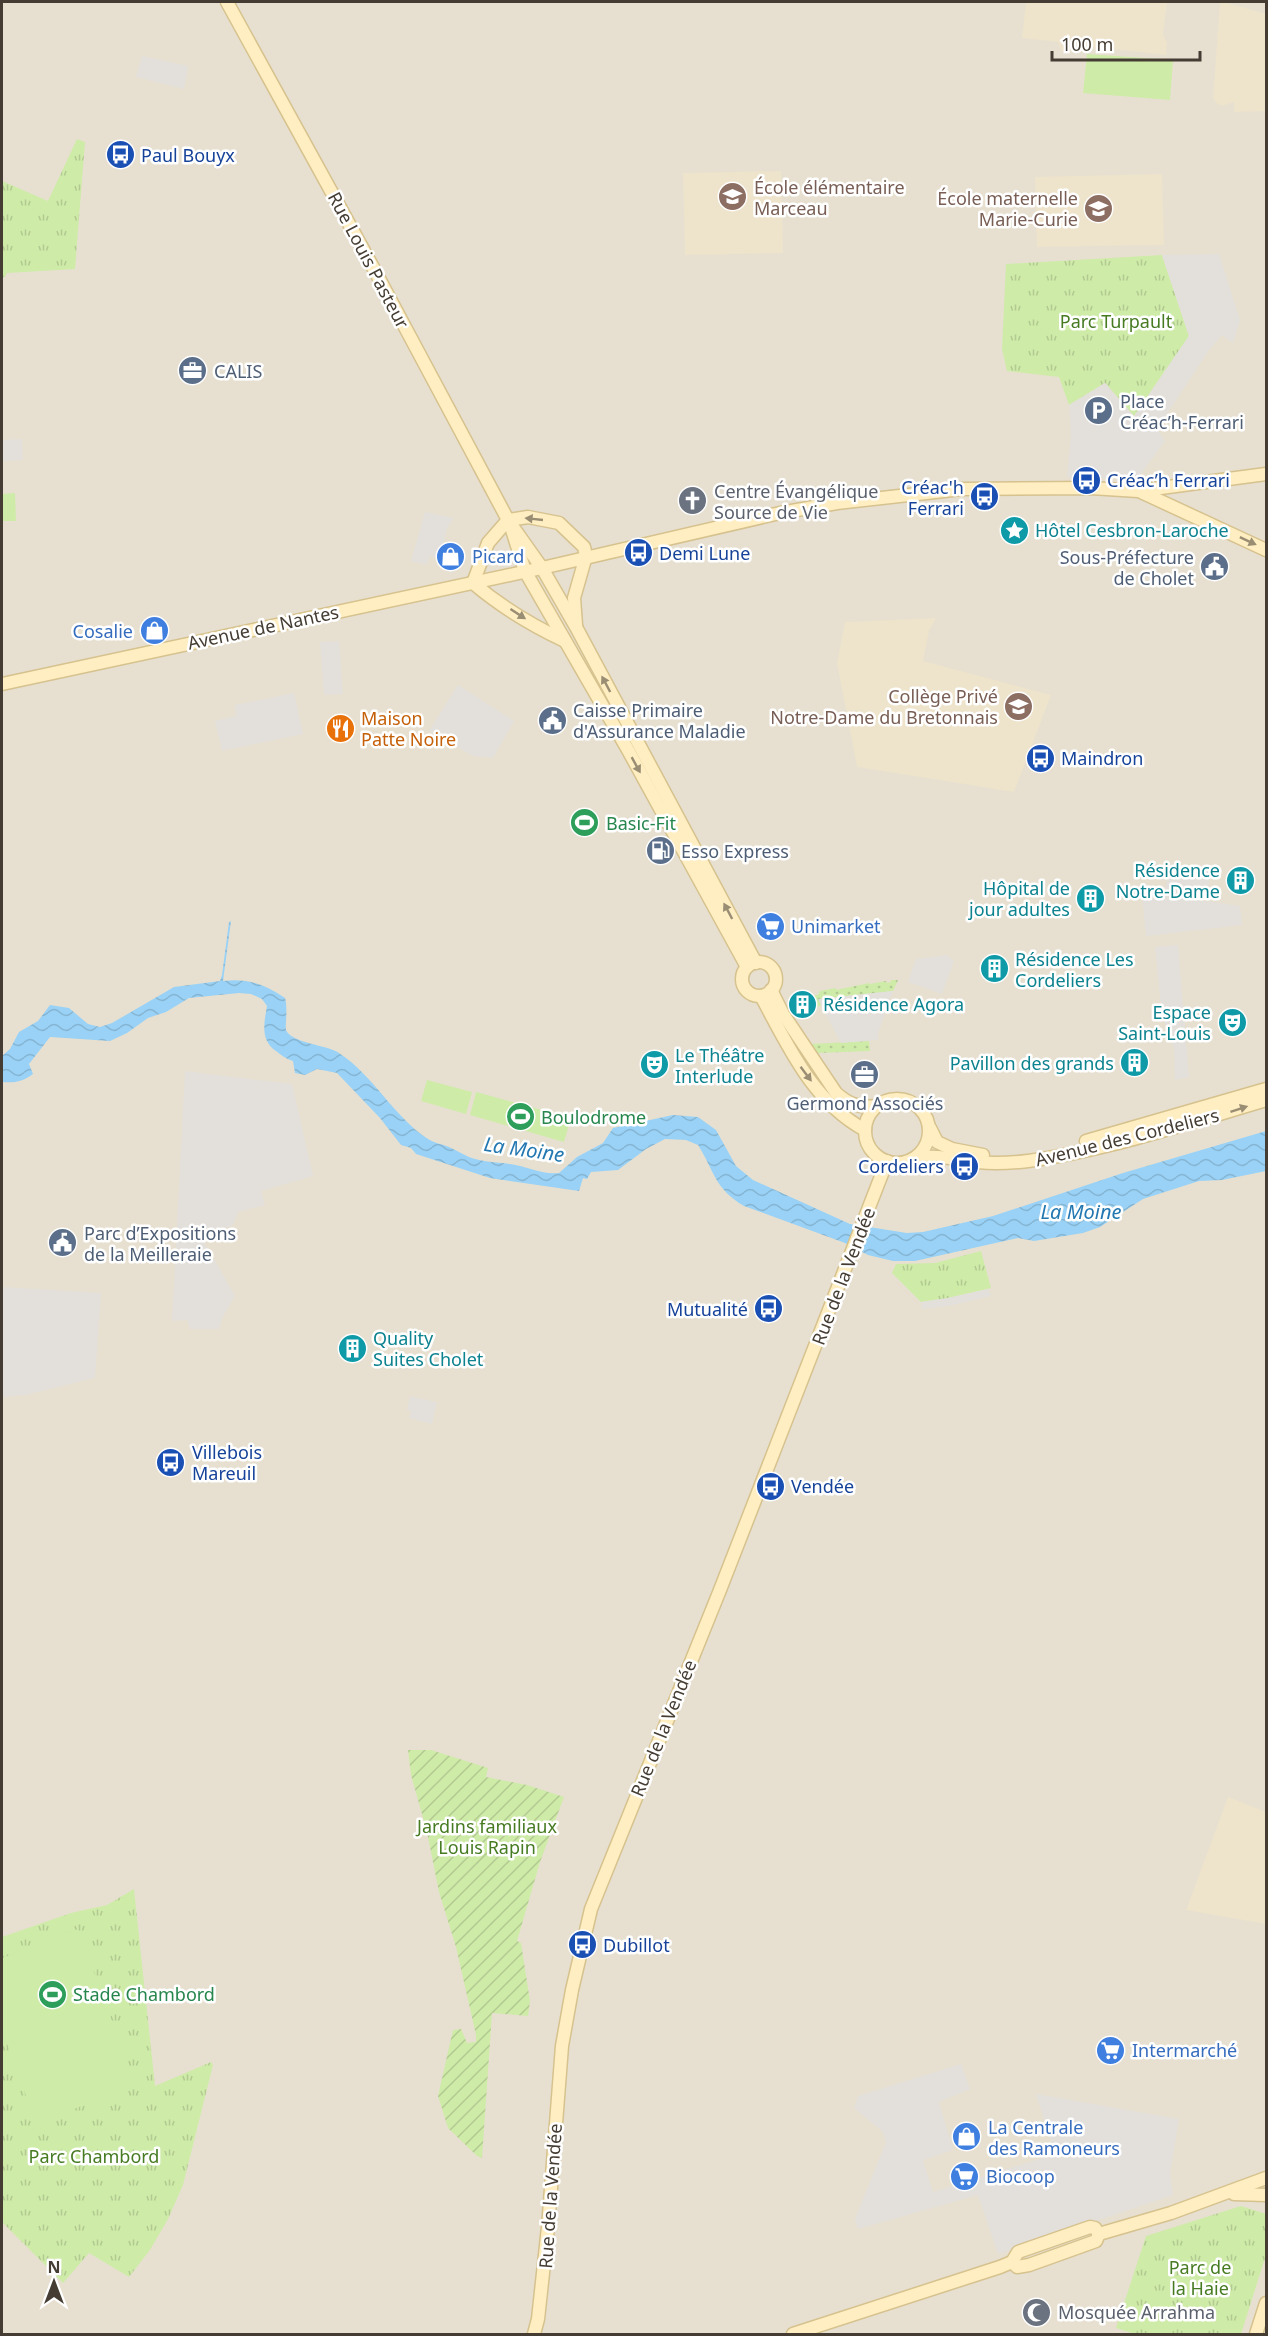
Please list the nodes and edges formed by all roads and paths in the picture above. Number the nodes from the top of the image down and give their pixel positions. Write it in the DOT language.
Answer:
graph roads {
  1 [pos="227,2"];
  2 [pos="1266,474"];
  3 [pos="1138,491"];
  4 [pos="508,520"];
  5 [pos="1266,550"];
  6 [pos="586,556"];
  7 [pos="542,568"];
  8 [pos="525,571"];
  9 [pos="473,583"];
  10 [pos="576,627"];
  11 [pos="565,641"];
  12 [pos="2,684"];
  13 [pos="751,965"];
  14 [pos="766,993"];
  15 [pos="1266,1089"];
  16 [pos="1266,1100"];
  17 [pos="877,1106"];
  18 [pos="930,1128"];
  19 [pos="865,1130"];
  20 [pos="915,1158"];
  21 [pos="887,1161"];
  22 [pos="1266,2178"];
  23 [pos="1227,2194"];
  24 [pos="1266,2195"];
  25 [pos="1266,2303"];
  26 [pos="822,2330"];
  27 [pos="536,2334"];
  28 [pos="793,2334"];
  29 [pos="1256,2334"];
  1 -- 4 [label="main road, Rue Louis Pasteur"];
  2 -- 3 [label="main road"];
  3 -- 5 [label="main road, one-way"];
  3 -- 6 [label="main road, Avenue de Nantes"];
  6 -- 4 [label="main road, one-way"];
  4 -- 7 [label="main road, Rue Louis Pasteur"];
  4 -- 8 [label="main road, Rue Louis Pasteur"];
  4 -- 9 [label="main road"];
  6 -- 7 [label="main road, Avenue de Nantes"];
  6 -- 10 [label="main road"];
  7 -- 8 [label="main road, Avenue de Nantes"];
  7 -- 10 [label="main road, Rue Louis Pasteur"];
  8 -- 9 [label="main road, Avenue de Nantes"];
  8 -- 11 [label="main road, Rue Louis Pasteur"];
  9 -- 11 [label="main road, one-way"];
  9 -- 12 [label="main road, Avenue de Nantes"];
  13 -- 10 [label="main road, Rue Louis Pasteur, one-way"];
  11 -- 13 [label="main road, Rue Louis Pasteur, one-way"];
  13 -- 14 [label="main road"];
  13 -- 14 [label="main road"];
  14 -- 17 [label="main road"];
  14 -- 19 [label="main road, one-way"];
  15 -- 18 [label="main road, Avenue des Cordeliers"];
  20 -- 16 [label="main road, Avenue des Cordeliers, one-way"];
  17 -- 18 [label="main road"];
  17 -- 19 [label="main road"];
  18 -- 20 [label="main road"];
  19 -- 21 [label="main road"];
  20 -- 21 [label="main road"];
  21 -- 27 [label="main road, Rue de la Vendée"];
  22 -- 23 [label="main road"];
  23 -- 24 [label="main road"];
  23 -- 26 [label="main road"];
  25 -- 29 [label="main road"];
  26 -- 28 [label="main road"];
}
